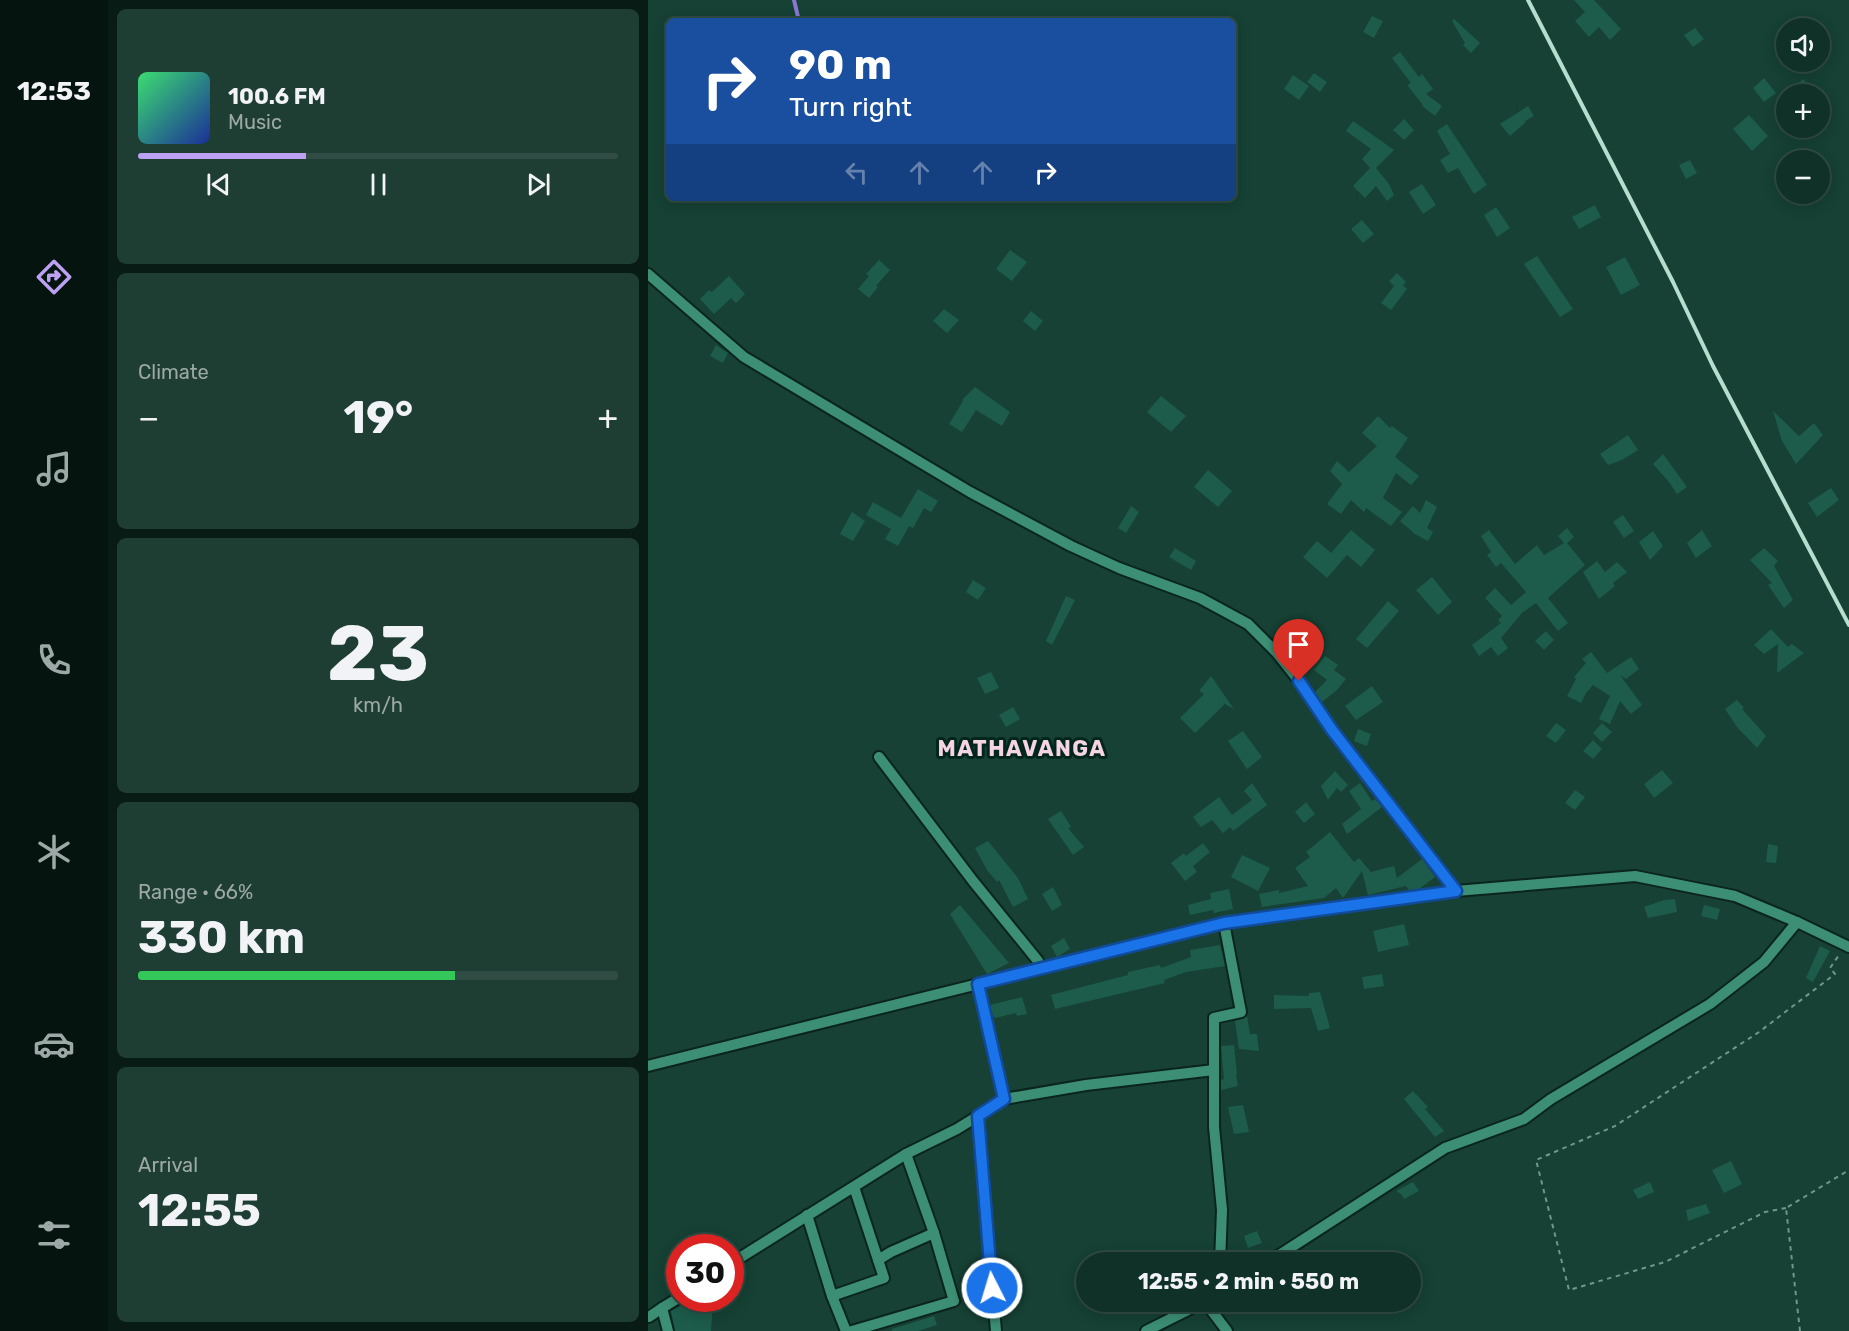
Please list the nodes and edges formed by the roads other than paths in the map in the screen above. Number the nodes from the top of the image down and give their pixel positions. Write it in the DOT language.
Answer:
graph roads {
  1 [pos="648,274"];
  2 [pos="879,757"];
  3 [pos="1456,891"];
  4 [pos="1797,922"];
  5 [pos="1224,923"];
  6 [pos="1849,946"];
  7 [pos="1038,961"];
  8 [pos="978,984"];
  9 [pos="648,1066"];
  10 [pos="1214,1070"];
  11 [pos="1004,1099"];
  12 [pos="978,1116"];
  13 [pos="906,1154"];
  14 [pos="854,1187"];
  15 [pos="807,1215"];
  16 [pos="934,1233"];
  17 [pos="1220,1252"];
  18 [pos="1285,1252"];
  19 [pos="744,1255"];
  20 [pos="878,1260"];
  21 [pos="832,1296"];
  22 [pos="666,1306"];
  23 [pos="662,1308"];
  24 [pos="1184,1312"];
  25 [pos="1212,1312"];
  26 [pos="648,1316"];
  27 [pos="668,1331"];
  28 [pos="846,1331"];
  29 [pos="852,1331"];
  30 [pos="996,1331"];
  31 [pos="1146,1331"];
  32 [pos="1227,1331"];
  1 -- 3 [label="street"];
  2 -- 7 [label="street"];
  3 -- 4 [label="street"];
  3 -- 5 [label="street"];
  4 -- 6 [label="street"];
  4 -- 18 [label="street"];
  5 -- 8 [label="street"];
  5 -- 10 [label="street"];
  8 -- 9 [label="street"];
  8 -- 11 [label="street"];
  10 -- 11 [label="street"];
  10 -- 17 [label="street"];
  11 -- 12 [label="street"];
  12 -- 13 [label="street"];
  12 -- 30 [label="street"];
  13 -- 14 [label="street"];
  13 -- 16 [label="street"];
  14 -- 15 [label="street"];
  14 -- 20 [label="street"];
  15 -- 19 [label="street"];
  15 -- 21 [label="street"];
  16 -- 20 [label="street"];
  16 -- 29 [label="street"];
  20 -- 21 [label="street"];
  21 -- 28 [label="street"];
  22 -- 23 [label="street"];
  23 -- 26 [label="street"];
  23 -- 27 [label="street"];
  24 -- 31 [label="street"];
  25 -- 32 [label="street"];
}
